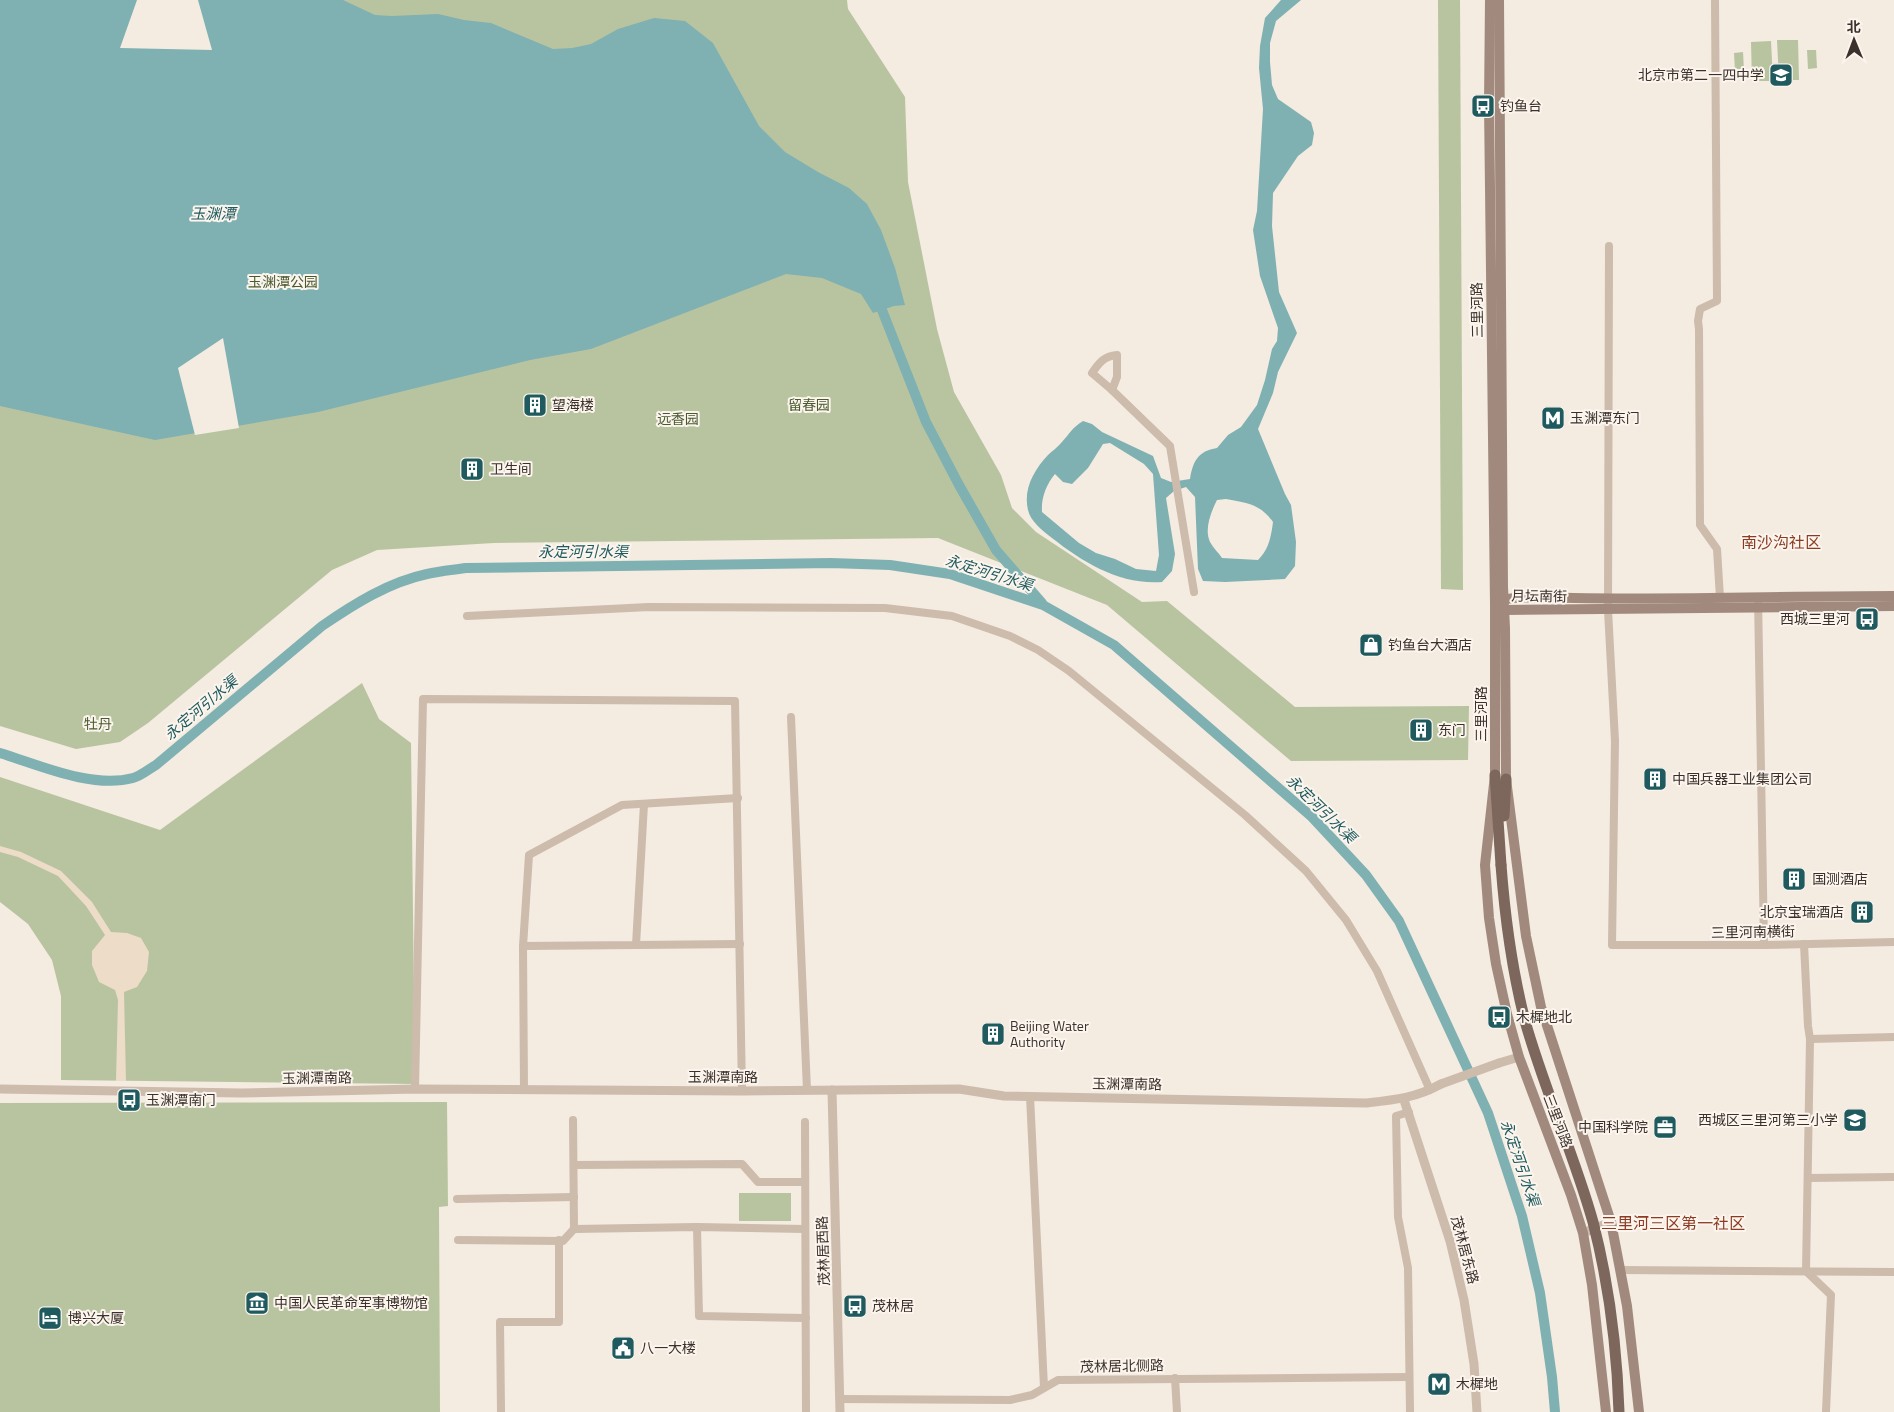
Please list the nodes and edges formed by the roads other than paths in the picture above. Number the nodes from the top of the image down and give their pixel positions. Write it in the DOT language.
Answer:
graph roads {
  1 [pos="1490,0"];
  2 [pos="1499,0"];
  3 [pos="1715,0"];
  4 [pos="1609,246"];
  5 [pos="1112,390"];
  6 [pos="1194,592"];
  7 [pos="1894,596"];
  8 [pos="1720,598"];
  9 [pos="1608,599"];
  10 [pos="1499,601"];
  11 [pos="1758,602"];
  12 [pos="1894,606"];
  13 [pos="1505,610"];
  14 [pos="1608,610"];
  15 [pos="466,616"];
  16 [pos="791,717"];
  17 [pos="1500,777"];
  18 [pos="738,798"];
  19 [pos="644,804"];
  20 [pos="1894,942"];
  21 [pos="636,944"];
  22 [pos="740,944"];
  23 [pos="1804,944"];
  24 [pos="1764,945"];
  25 [pos="522,946"];
  26 [pos="1894,1037"];
  27 [pos="1810,1039"];
  28 [pos="1518,1057"];
  29 [pos="0,1089"];
  30 [pos="415,1089"];
  31 [pos="524,1089"];
  32 [pos="807,1090"];
  33 [pos="832,1090"];
  34 [pos="1430,1090"];
  35 [pos="742,1091"];
  36 [pos="1030,1096"];
  37 [pos="1404,1100"];
  38 [pos="1408,1112"];
  39 [pos="573,1120"];
  40 [pos="805,1122"];
  41 [pos="574,1165"];
  42 [pos="1894,1177"];
  43 [pos="1808,1178"];
  44 [pos="805,1182"];
  45 [pos="574,1197"];
  46 [pos="457,1199"];
  47 [pos="1611,1222"];
  48 [pos="697,1227"];
  49 [pos="574,1229"];
  50 [pos="805,1229"];
  51 [pos="1583,1234"];
  52 [pos="458,1240"];
  53 [pos="559,1240"];
  54 [pos="1621,1270"];
  55 [pos="1806,1270"];
  56 [pos="1894,1272"];
  57 [pos="806,1318"];
  58 [pos="1409,1377"];
  59 [pos="1175,1378"];
  60 [pos="1044,1387"];
  61 [pos="840,1399"];
  62 [pos="501,1412"];
  63 [pos="806,1412"];
  64 [pos="840,1412"];
  65 [pos="1177,1412"];
  66 [pos="1410,1412"];
  67 [pos="1477,1412"];
  68 [pos="1606,1412"];
  69 [pos="1619,1412"];
  70 [pos="1640,1412"];
  71 [pos="1826,1412"];
  1 -- 10 [label="main road, 三里河路"];
  2 -- 10 [label="main road, 三里河路"];
  3 -- 8 [label="street"];
  4 -- 9 [label="street"];
  5 -- 5 [label="street"];
  5 -- 6 [label="street"];
  7 -- 11 [label="main road, 月坛南街"];
  8 -- 9 [label="main road, 月坛南街"];
  8 -- 11 [label="main road, 月坛南街"];
  9 -- 10 [label="main road, 月坛南街"];
  9 -- 14 [label="street"];
  10 -- 13 [label="main road, 月坛南街"];
  10 -- 17 [label="main road, 三里河路"];
  11 -- 12 [label="main road, 月坛南街"];
  11 -- 14 [label="main road, 月坛南街"];
  11 -- 24 [label="street"];
  13 -- 14 [label="main road, 月坛南街"];
  13 -- 17 [label="main road, 三里河路"];
  14 -- 24 [label="street, 三里河南横街"];
  15 -- 34 [label="street"];
  16 -- 32 [label="street"];
  17 -- 28 [label="main road, 三里河路"];
  17 -- 47 [label="main road, 三里河路"];
  17 -- 69 [label="main road, bridge"];
  18 -- 19 [label="street"];
  18 -- 22 [label="street"];
  18 -- 30 [label="street"];
  19 -- 21 [label="street"];
  19 -- 25 [label="street"];
  20 -- 23 [label="street, 三里河南横街"];
  21 -- 22 [label="street"];
  21 -- 25 [label="street"];
  22 -- 35 [label="street"];
  23 -- 24 [label="street, 三里河南横街"];
  23 -- 27 [label="street"];
  25 -- 31 [label="street"];
  26 -- 27 [label="street"];
  27 -- 43 [label="street"];
  28 -- 34 [label="street, 玉渊潭南路, bridge"];
  28 -- 51 [label="main road, 三里河路"];
  29 -- 30 [label="street, 玉渊潭南路"];
  30 -- 31 [label="street, 玉渊潭南路"];
  31 -- 35 [label="street, 玉渊潭南路"];
  32 -- 33 [label="street, 玉渊潭南路"];
  32 -- 35 [label="street, 玉渊潭南路"];
  33 -- 36 [label="street, 玉渊潭南路"];
  33 -- 61 [label="street, 茂林居西路"];
  34 -- 37 [label="street, 玉渊潭南路"];
  36 -- 37 [label="street, 玉渊潭南路"];
  36 -- 60 [label="street"];
  37 -- 38 [label="street, 茂林居东路"];
  38 -- 58 [label="street"];
  38 -- 67 [label="street, 茂林居东路"];
  39 -- 41 [label="street"];
  40 -- 44 [label="street"];
  41 -- 44 [label="street"];
  41 -- 45 [label="street"];
  42 -- 43 [label="street"];
  43 -- 55 [label="street"];
  44 -- 50 [label="street"];
  45 -- 46 [label="street"];
  45 -- 49 [label="street"];
  47 -- 51 [label="street"];
  47 -- 54 [label="main road, 三里河路"];
  48 -- 49 [label="street"];
  48 -- 50 [label="street"];
  48 -- 57 [label="street"];
  49 -- 53 [label="street"];
  50 -- 57 [label="street"];
  51 -- 68 [label="main road, 三里河路"];
  52 -- 53 [label="street"];
  53 -- 62 [label="street"];
  54 -- 55 [label="street"];
  54 -- 70 [label="main road, 三里河路"];
  55 -- 56 [label="street"];
  55 -- 71 [label="street"];
  57 -- 63 [label="street"];
  58 -- 59 [label="street, 茂林居北侧路"];
  58 -- 66 [label="street"];
  59 -- 60 [label="street, 茂林居北侧路"];
  59 -- 65 [label="street"];
  60 -- 61 [label="street, 茂林居北侧路"];
  61 -- 64 [label="street, 茂林居西路"];
}
